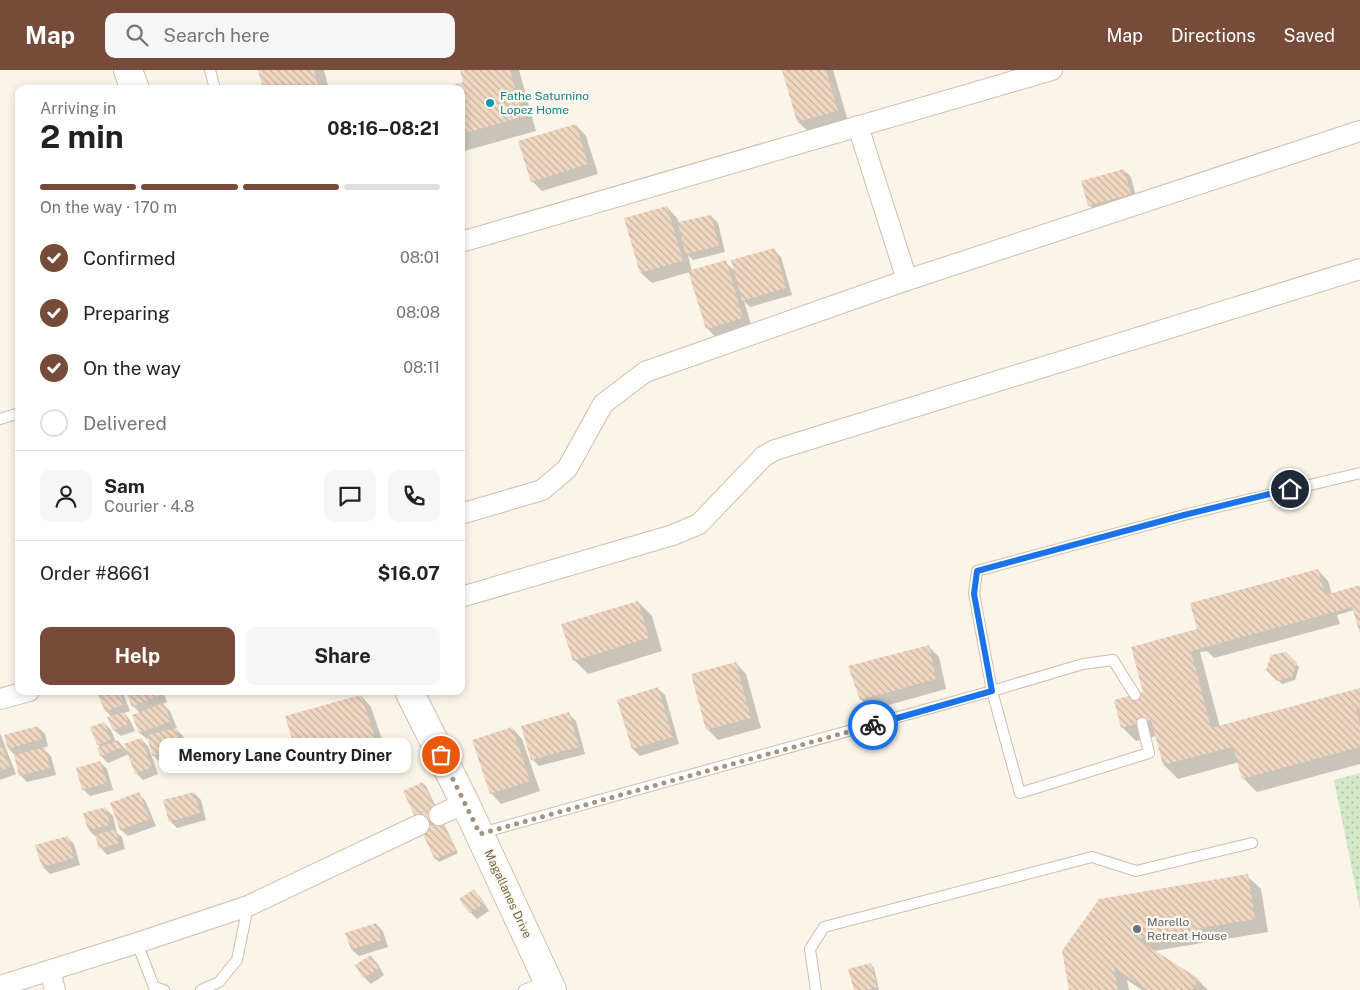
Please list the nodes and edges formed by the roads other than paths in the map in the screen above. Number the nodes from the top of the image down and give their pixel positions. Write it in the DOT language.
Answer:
graph roads {
  1 [pos="128,70"];
  2 [pos="210,70"];
  3 [pos="1052,70"];
  4 [pos="134,85"];
  5 [pos="214,85"];
  6 [pos="858,126"];
  7 [pos="1360,131"];
  8 [pos="465,241"];
  9 [pos="1360,269"];
  10 [pos="907,280"];
  11 [pos="15,415"];
  12 [pos="0,419"];
  13 [pos="1360,473"];
  14 [pos="465,513"];
  15 [pos="465,596"];
  16 [pos="992,691"];
  17 [pos="15,695"];
  18 [pos="411,695"];
  19 [pos="1135,695"];
  20 [pos="0,699"];
  21 [pos="1142,723"];
  22 [pos="465,803"];
  23 [pos="439,815"];
  24 [pos="419,825"];
  25 [pos="480,834"];
  26 [pos="1252,843"];
  27 [pos="248,906"];
  28 [pos="137,944"];
  29 [pos="52,980"];
  30 [pos="0,986"];
  31 [pos="542,987"];
  32 [pos="164,990"];
  33 [pos="201,990"];
  34 [pos="816,990"];
  1 -- 4 [label="street"];
  2 -- 5 [label="lane"];
  3 -- 6 [label="street"];
  6 -- 8 [label="street"];
  6 -- 10 [label="street"];
  7 -- 10 [label="street"];
  9 -- 15 [label="street"];
  10 -- 14 [label="street"];
  11 -- 12 [label="lane"];
  13 -- 16 [label="lane"];
  16 -- 19 [label="lane"];
  16 -- 21 [label="lane"];
  16 -- 25 [label="lane"];
  17 -- 20 [label="street"];
  18 -- 22 [label="street, Magallanes Drive"];
  22 -- 23 [label="street"];
  22 -- 25 [label="street, Magallanes Drive"];
  24 -- 27 [label="street"];
  25 -- 31 [label="street, Magallanes Drive"];
  26 -- 34 [label="lane"];
  27 -- 28 [label="street"];
  27 -- 33 [label="lane"];
  28 -- 29 [label="street"];
  28 -- 32 [label="lane"];
  29 -- 30 [label="street"];
}
